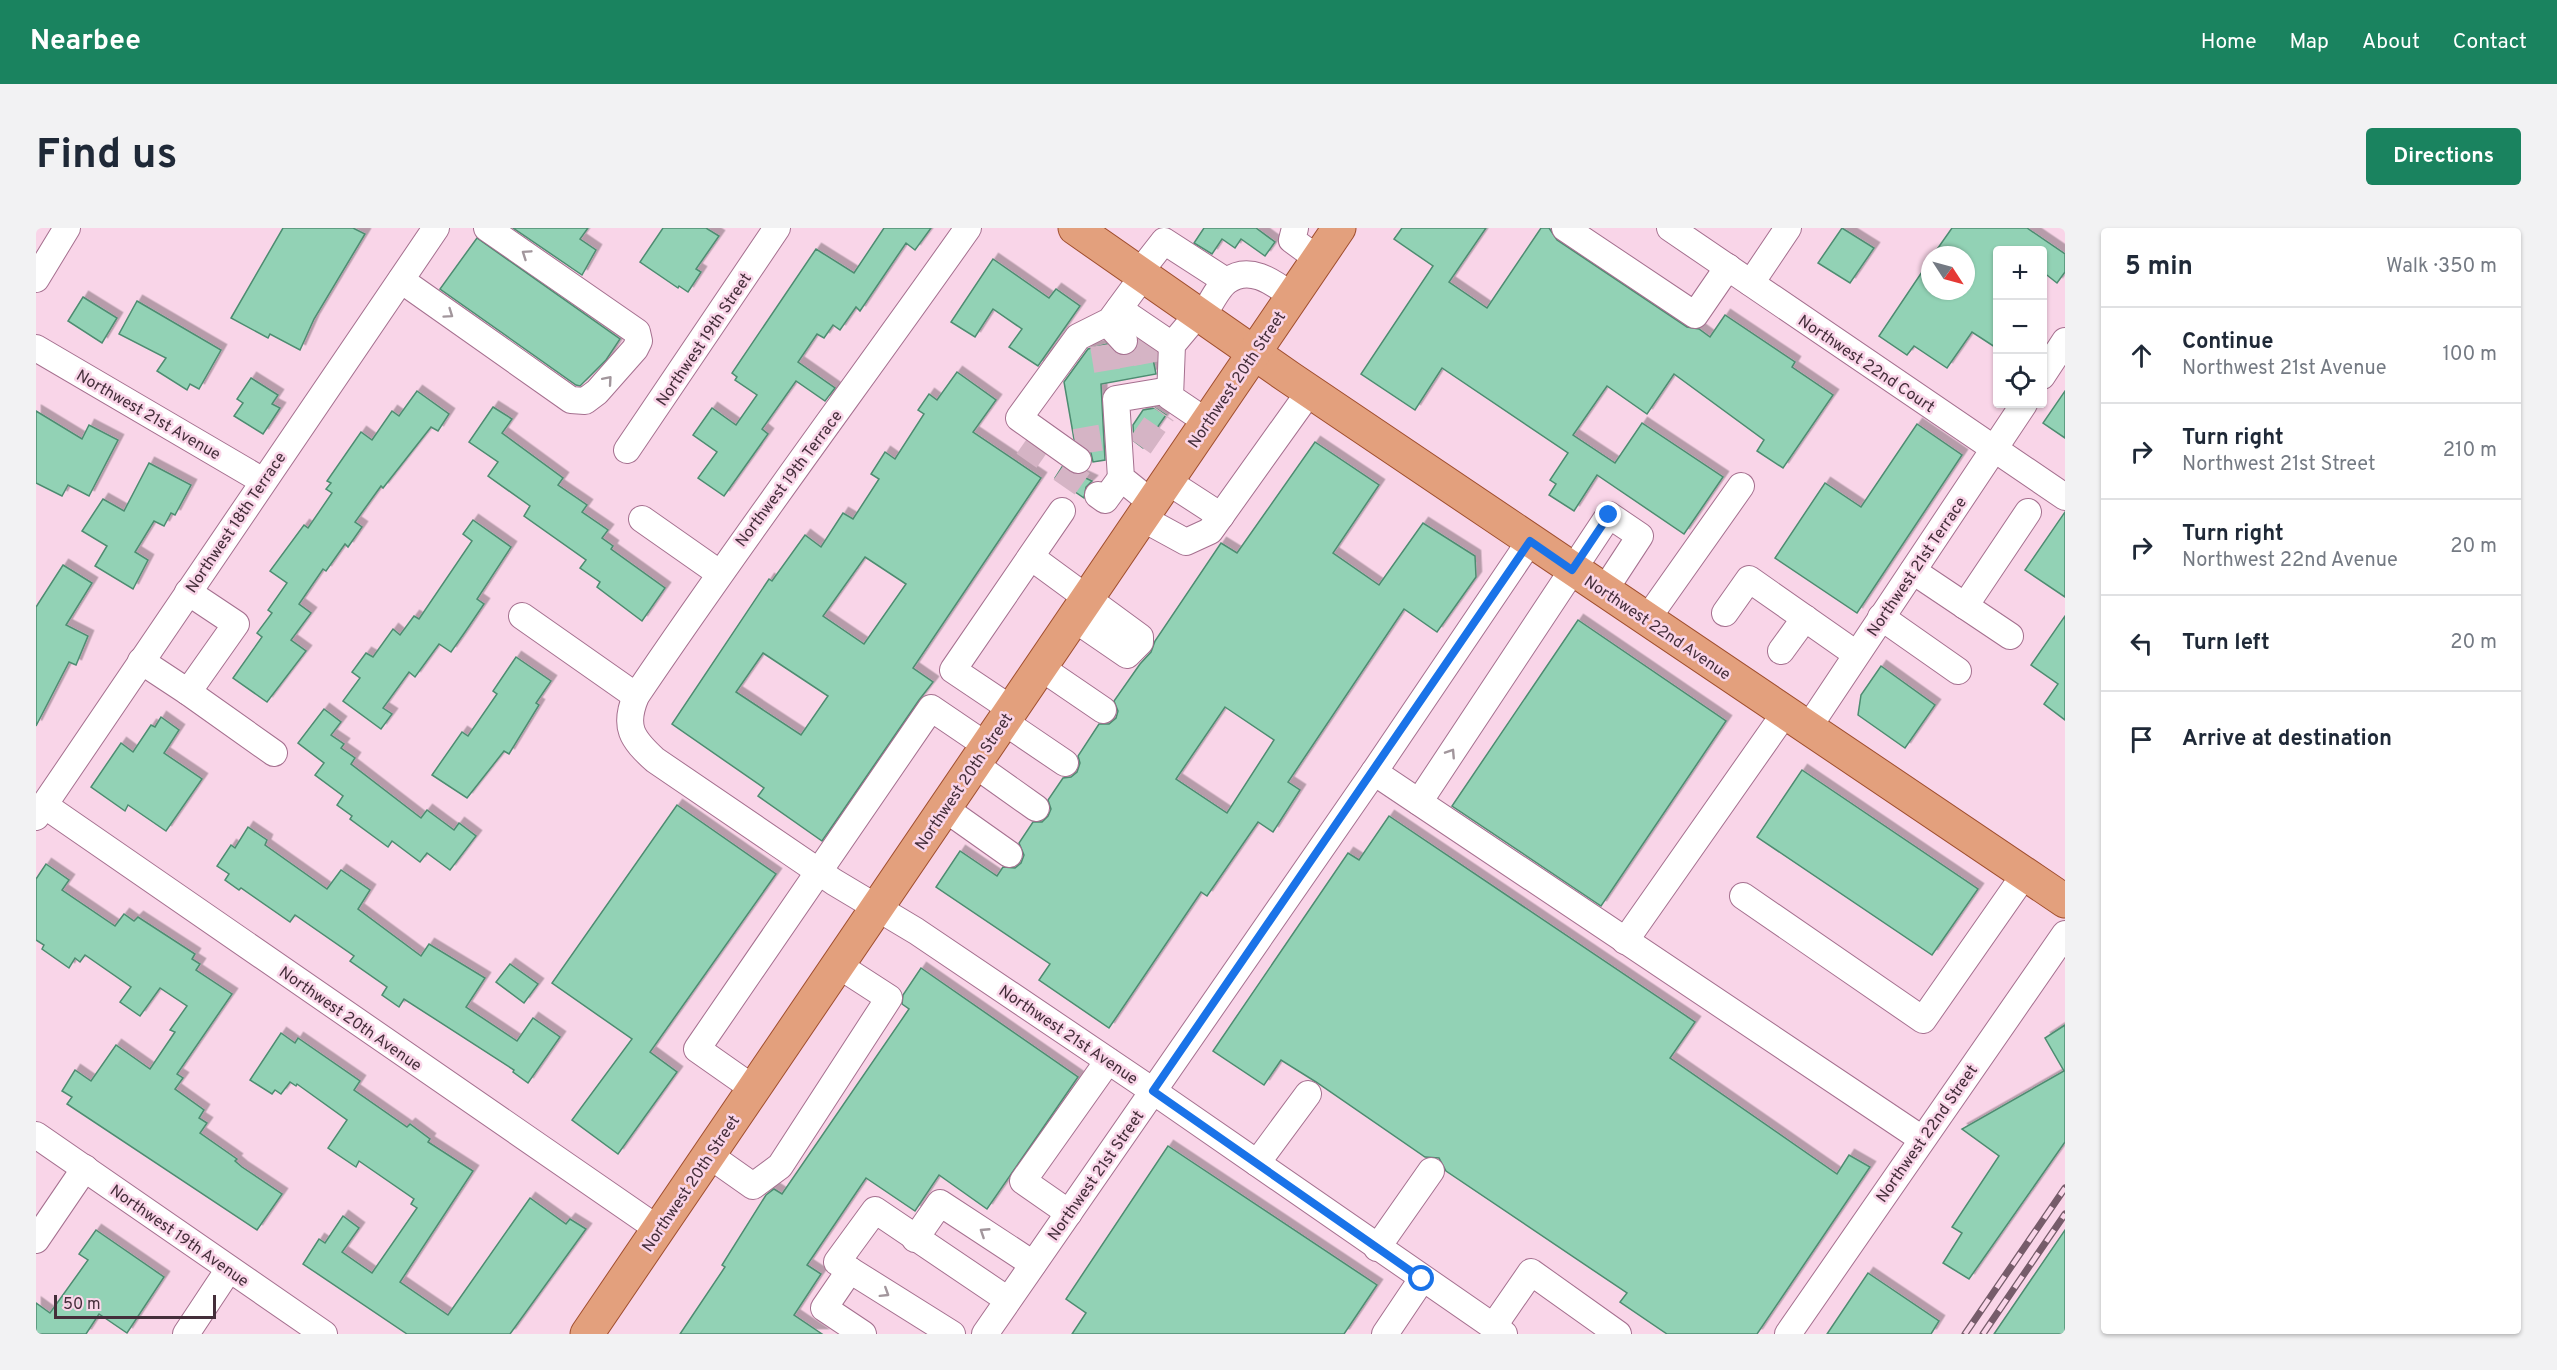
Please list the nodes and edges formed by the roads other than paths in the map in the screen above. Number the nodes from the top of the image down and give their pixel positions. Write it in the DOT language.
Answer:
graph roads {
  1 [pos="67,228"];
  2 [pos="436,228"];
  3 [pos="487,228"];
  4 [pos="777,228"];
  5 [pos="969,228"];
  6 [pos="1075,228"];
  7 [pos="1295,228"];
  8 [pos="1339,228"];
  9 [pos="1565,228"];
  10 [pos="1670,228"];
  11 [pos="1788,228"];
  12 [pos="1701,236"];
  13 [pos="1318,259"];
  14 [pos="1728,267"];
  15 [pos="1141,275"];
  16 [pos="36,279"];
  17 [pos="401,280"];
  18 [pos="1226,281"];
  19 [pos="1751,283"];
  20 [pos="1292,296"];
  21 [pos="1200,316"];
  22 [pos="1119,331"];
  23 [pos="2065,341"];
  24 [pos="1172,345"];
  25 [pos="36,348"];
  26 [pos="1254,353"];
  27 [pos="2047,370"];
  28 [pos="1310,392"];
  29 [pos="1146,394"];
  30 [pos="2021,408"];
  31 [pos="1019,418"];
  32 [pos="1207,422"];
  33 [pos="627,450"];
  34 [pos="1123,450"];
  35 [pos="1994,450"];
  36 [pos="262,481"];
  37 [pos="1741,486"];
  38 [pos="1098,495"];
  39 [pos="2065,497"];
  40 [pos="1154,501"];
  41 [pos="1062,511"];
  42 [pos="2028,512"];
  43 [pos="1221,516"];
  44 [pos="642,519"];
  45 [pos="1530,541"];
  46 [pos="1031,557"];
  47 [pos="1572,570"];
  48 [pos="1913,571"];
  49 [pos="718,573"];
  50 [pos="1604,591"];
  51 [pos="188,592"];
  52 [pos="1965,606"];
  53 [pos="1081,607"];
  54 [pos="1725,613"];
  55 [pos="522,616"];
  56 [pos="1881,617"];
  57 [pos="1805,618"];
  58 [pos="1647,619"];
  59 [pos="2010,636"];
  60 [pos="1781,651"];
  61 [pos="1856,654"];
  62 [pos="141,661"];
  63 [pos="1040,667"];
  64 [pos="1958,671"];
  65 [pos="188,692"];
  66 [pos="636,696"];
  67 [pos="1103,710"];
  68 [pos="1797,721"];
  69 [pos="994,735"];
  70 [pos="633,737"];
  71 [pos="274,753"];
  72 [pos="1065,763"];
  73 [pos="1374,772"];
  74 [pos="1419,802"];
  75 [pos="944,808"];
  76 [pos="1036,808"];
  77 [pos="40,811"];
  78 [pos="1009,854"];
  79 [pos="820,872"];
  80 [pos="2025,874"];
  81 [pos="1743,896"];
  82 [pos="2065,901"];
  83 [pos="876,908"];
  84 [pos="2065,934"];
  85 [pos="1626,941"];
  86 [pos="838,965"];
  87 [pos="1108,1061"];
  88 [pos="754,1089"];
  89 [pos="1153,1091"];
  90 [pos="1308,1094"];
  91 [pos="36,1135"];
  92 [pos="1922,1139"];
  93 [pos="709,1155"];
  94 [pos="1257,1163"];
  95 [pos="85,1168"];
  96 [pos="1431,1171"];
  97 [pos="1069,1213"];
  98 [pos="658,1229"];
  99 [pos="915,1239"];
  100 [pos="36,1240"];
  101 [pos="1377,1248"];
  102 [pos="1033,1264"];
  103 [pos="229,1269"];
  104 [pos="850,1270"];
  105 [pos="1422,1279"];
  106 [pos="1008,1300"];
  107 [pos="1488,1329"];
  108 [pos="948,1333"];
  109 [pos="186,1334"];
  110 [pos="324,1334"];
  111 [pos="587,1334"];
  112 [pos="863,1334"];
  113 [pos="985,1334"];
  114 [pos="1385,1334"];
  115 [pos="1618,1334"];
  116 [pos="1788,1334"];
  1 -- 16 [label="street"];
  2 -- 17 [label="street, Northwest 18th Terrace"];
  17 -- 3 [label="street, one-way"];
  4 -- 33 [label="street, Northwest 19th Street"];
  5 -- 49 [label="street, Northwest 19th Terrace"];
  6 -- 15 [label="main road, Northwest 22nd Avenue"];
  7 -- 13 [label="street"];
  8 -- 13 [label="main road, Northwest 20th Street"];
  9 -- 14 [label="street"];
  10 -- 12 [label="street, Northwest 22nd Court"];
  11 -- 19 [label="street"];
  12 -- 14 [label="street, Northwest 22nd Court"];
  13 -- 20 [label="main road, Northwest 20th Street"];
  14 -- 19 [label="street, Northwest 22nd Court"];
  15 -- 18 [label="street"];
  15 -- 21 [label="main road, Northwest 22nd Avenue"];
  15 -- 22 [label="street"];
  17 -- 36 [label="street, Northwest 18th Terrace"];
  18 -- 20 [label="street"];
  18 -- 21 [label="street"];
  19 -- 35 [label="street, Northwest 22nd Court"];
  20 -- 26 [label="main road, Northwest 20th Street"];
  21 -- 24 [label="street"];
  21 -- 26 [label="main road, Northwest 22nd Avenue"];
  22 -- 24 [label="street"];
  22 -- 31 [label="street"];
  23 -- 27 [label="street"];
  24 -- 29 [label="street"];
  25 -- 36 [label="street, Northwest 21st Avenue"];
  26 -- 28 [label="main road, Northwest 22nd Avenue"];
  26 -- 32 [label="main road, Northwest 20th Street"];
  28 -- 43 [label="street"];
  28 -- 45 [label="main road, Northwest 22nd Avenue"];
  29 -- 32 [label="street"];
  29 -- 34 [label="street"];
  30 -- 35 [label="street, Northwest 21st Terrace"];
  31 -- 31 [label="street"];
  32 -- 40 [label="main road, Northwest 20th Street"];
  34 -- 38 [label="street"];
  34 -- 40 [label="street"];
  35 -- 39 [label="street, Northwest 22nd Court"];
  35 -- 48 [label="street, Northwest 21st Terrace"];
  36 -- 51 [label="street, Northwest 18th Terrace"];
  37 -- 58 [label="street"];
  40 -- 43 [label="street"];
  40 -- 43 [label="street"];
  40 -- 53 [label="main road, Northwest 20th Street"];
  41 -- 46 [label="street"];
  42 -- 52 [label="street"];
  44 -- 49 [label="street"];
  45 -- 47 [label="main road, Northwest 22nd Avenue"];
  45 -- 73 [label="street, Northwest 21st Street"];
  46 -- 53 [label="street"];
  46 -- 69 [label="street"];
  47 -- 50 [label="main road, Northwest 22nd Avenue"];
  47 -- 50 [label="street"];
  74 -- 47 [label="street, one-way"];
  48 -- 52 [label="street"];
  48 -- 56 [label="street, Northwest 21st Terrace"];
  49 -- 66 [label="street, Northwest 19th Terrace"];
  50 -- 58 [label="main road, Northwest 22nd Avenue"];
  51 -- 62 [label="street, Northwest 18th Terrace"];
  51 -- 65 [label="street"];
  52 -- 59 [label="street"];
  53 -- 63 [label="main road, Northwest 20th Street"];
  54 -- 57 [label="street"];
  55 -- 66 [label="street"];
  56 -- 61 [label="street, Northwest 21st Terrace"];
  56 -- 64 [label="street"];
  57 -- 60 [label="street"];
  57 -- 61 [label="street"];
  58 -- 68 [label="main road, Northwest 22nd Avenue"];
  61 -- 68 [label="street, Northwest 21st Terrace"];
  62 -- 65 [label="street"];
  62 -- 77 [label="street, Northwest 18th Terrace"];
  63 -- 67 [label="street"];
  63 -- 69 [label="main road, Northwest 20th Street"];
  65 -- 71 [label="street"];
  66 -- 70 [label="street, Northwest 19th Terrace"];
  68 -- 80 [label="main road, Northwest 22nd Avenue"];
  68 -- 85 [label="street, Northwest 21st Terrace"];
  69 -- 72 [label="street"];
  69 -- 75 [label="main road, Northwest 20th Street"];
  69 -- 76 [label="street"];
  69 -- 79 [label="street"];
  70 -- 79 [label="street, Northwest 21st Avenue"];
  73 -- 74 [label="street"];
  73 -- 89 [label="street, Northwest 21st Street"];
  74 -- 85 [label="street"];
  75 -- 78 [label="street"];
  75 -- 83 [label="main road, Northwest 20th Street"];
  77 -- 98 [label="street, Northwest 20th Avenue"];
  79 -- 83 [label="street, Northwest 21st Avenue"];
  79 -- 88 [label="street"];
  80 -- 81 [label="street"];
  80 -- 82 [label="main road, Northwest 22nd Avenue"];
  83 -- 86 [label="main road, Northwest 20th Street"];
  83 -- 87 [label="street, Northwest 21st Avenue"];
  84 -- 92 [label="street, Northwest 22nd Street"];
  85 -- 92 [label="street"];
  86 -- 88 [label="main road, Northwest 20th Street"];
  86 -- 93 [label="street"];
  87 -- 89 [label="street, Northwest 21st Avenue"];
  87 -- 97 [label="street"];
  88 -- 93 [label="main road, Northwest 20th Street"];
  89 -- 94 [label="street, Northwest 21st Avenue"];
  89 -- 97 [label="street, Northwest 21st Street"];
  90 -- 94 [label="street"];
  91 -- 95 [label="street, Northwest 19th Avenue"];
  92 -- 116 [label="street, Northwest 22nd Street"];
  93 -- 98 [label="main road, Northwest 20th Street"];
  94 -- 101 [label="street, Northwest 21st Avenue"];
  95 -- 100 [label="street"];
  95 -- 103 [label="street, Northwest 19th Avenue"];
  96 -- 101 [label="street"];
  97 -- 102 [label="street, Northwest 21st Street"];
  98 -- 111 [label="main road, Northwest 20th Street"];
  102 -- 99 [label="street, one-way"];
  99 -- 104 [label="street"];
  99 -- 106 [label="street"];
  101 -- 105 [label="street, Northwest 21st Avenue"];
  102 -- 106 [label="street, Northwest 21st Street"];
  103 -- 109 [label="street"];
  103 -- 110 [label="street, Northwest 19th Avenue"];
  104 -- 108 [label="street, one-way"];
  104 -- 112 [label="street"];
  105 -- 107 [label="street, Northwest 21st Avenue"];
  105 -- 114 [label="street"];
  106 -- 113 [label="street, Northwest 21st Street"];
  107 -- 115 [label="street"];
}
